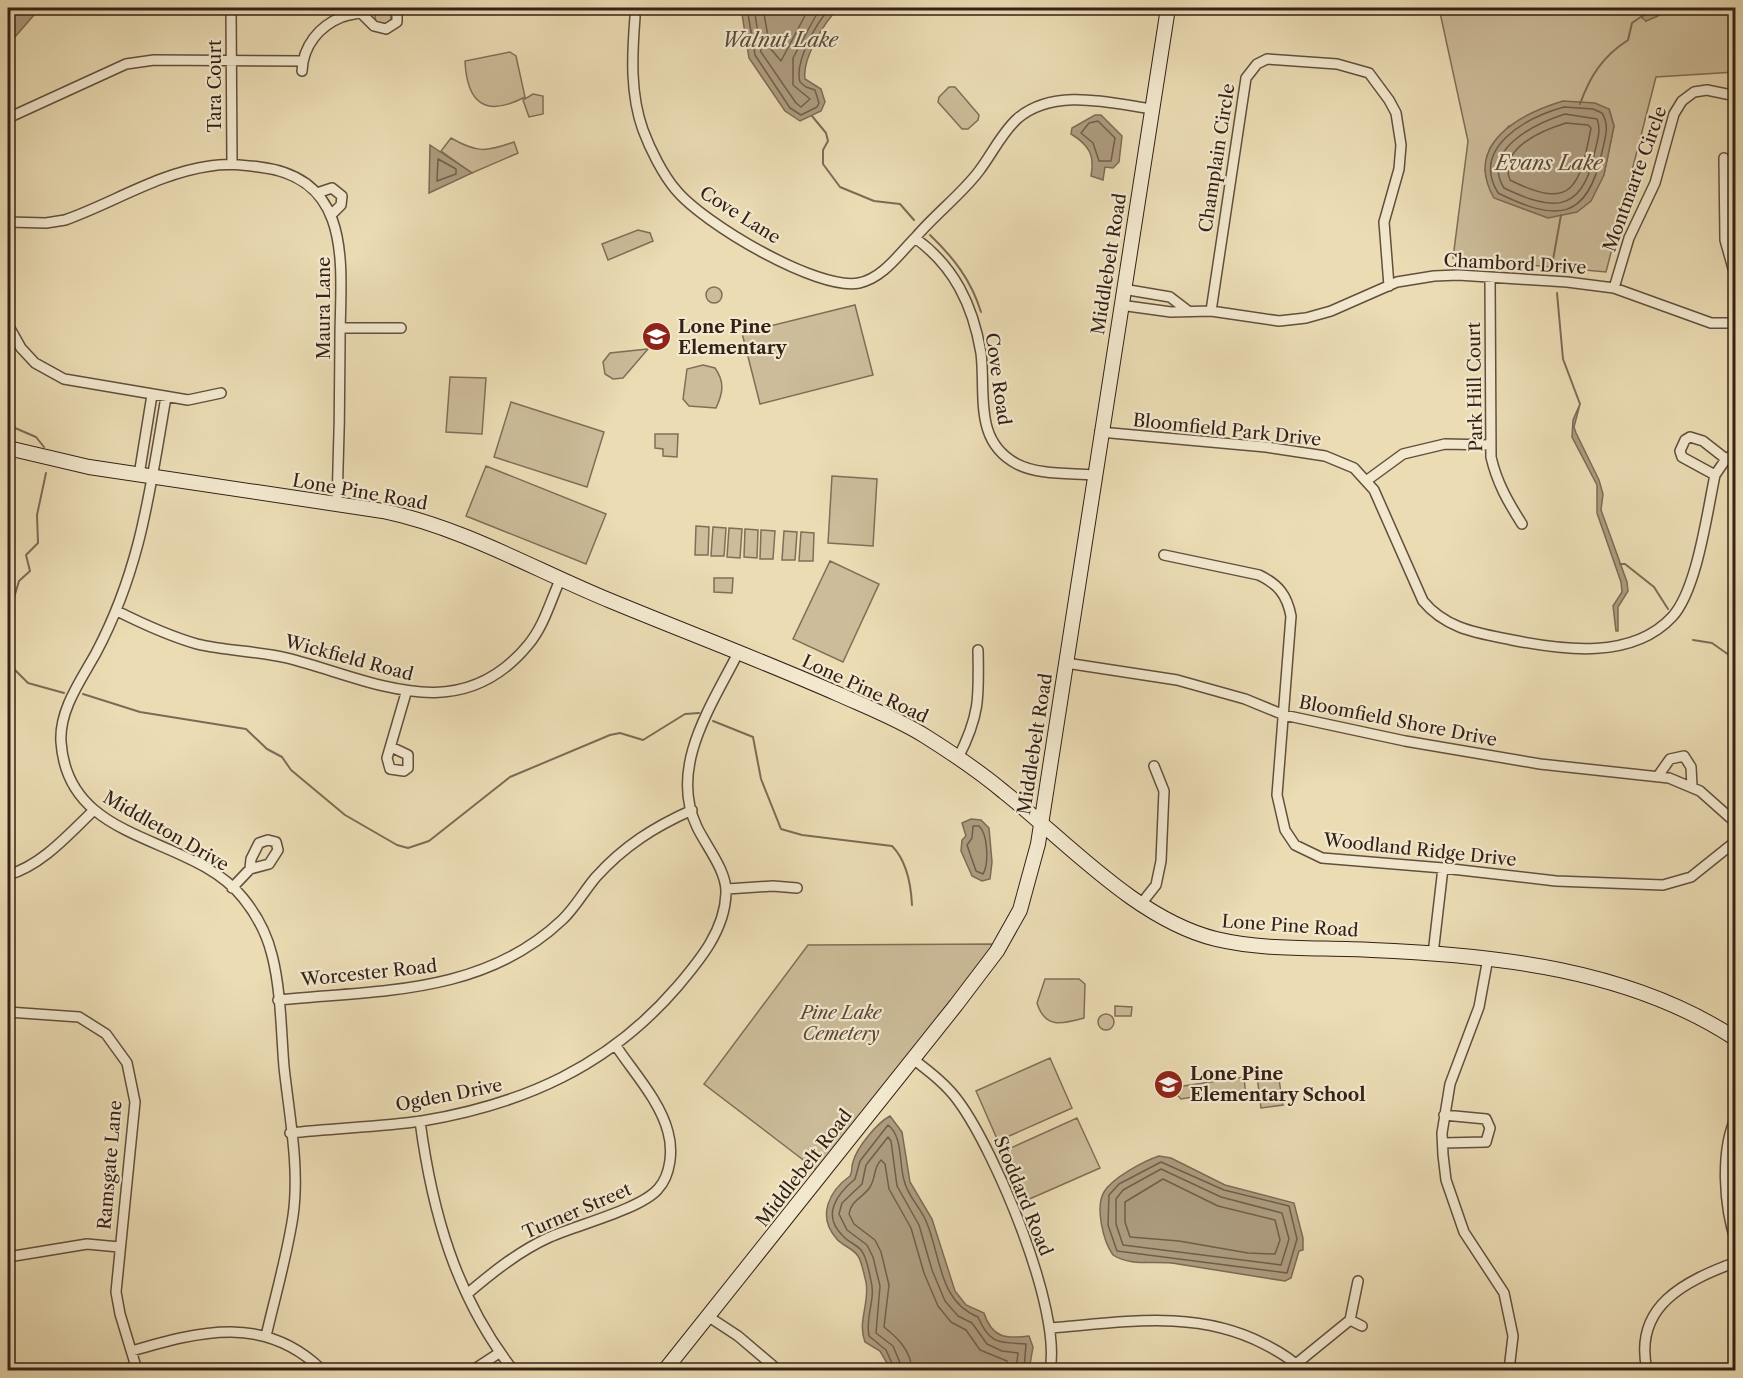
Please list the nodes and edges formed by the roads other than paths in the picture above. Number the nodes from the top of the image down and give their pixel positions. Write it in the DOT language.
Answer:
graph roads {
  1 [pos="231,8"];
  2 [pos="373,8"];
  3 [pos="392,8"];
  4 [pos="1168,8"];
  5 [pos="363,15"];
  6 [pos="635,17"];
  7 [pos="232,60"];
  8 [pos="1736,96"];
  9 [pos="1152,109"];
  10 [pos="8,118"];
  11 [pos="1724,158"];
  12 [pos="232,164"];
  13 [pos="317,193"];
  14 [pos="331,215"];
  15 [pos="8,222"];
  16 [pos="915,238"];
  17 [pos="1490,278"];
  18 [pos="1736,279"];
  19 [pos="1389,286"];
  20 [pos="1614,288"];
  21 [pos="1123,289"];
  22 [pos="1120,305"];
  23 [pos="1187,310"];
  24 [pos="1211,311"];
  25 [pos="1736,323"];
  26 [pos="8,325"];
  27 [pos="340,328"];
  28 [pos="401,328"];
  29 [pos="221,393"];
  30 [pos="152,395"];
  31 [pos="166,397"];
  32 [pos="1100,432"];
  33 [pos="1491,445"];
  34 [pos="8,448"];
  35 [pos="1736,453"];
  36 [pos="1726,459"];
  37 [pos="1094,475"];
  38 [pos="1715,475"];
  39 [pos="146,476"];
  40 [pos="1365,481"];
  41 [pos="337,504"];
  42 [pos="1522,524"];
  43 [pos="1164,555"];
  44 [pos="560,580"];
  45 [pos="117,611"];
  46 [pos="978,650"];
  47 [pos="738,653"];
  48 [pos="1066,663"];
  49 [pos="406,693"];
  50 [pos="1284,715"];
  51 [pos="391,747"];
  52 [pos="958,758"];
  53 [pos="1154,766"];
  54 [pos="1658,776"];
  55 [pos="1692,786"];
  56 [pos="692,810"];
  57 [pos="93,811"];
  58 [pos="1736,823"];
  59 [pos="1041,825"];
  60 [pos="1736,840"];
  61 [pos="1443,868"];
  62 [pos="250,869"];
  63 [pos="8,875"];
  64 [pos="232,888"];
  65 [pos="797,888"];
  66 [pos="727,889"];
  67 [pos="1142,904"];
  68 [pos="1433,954"];
  69 [pos="1488,958"];
  70 [pos="278,1000"];
  71 [pos="8,1012"];
  72 [pos="1736,1038"];
  73 [pos="616,1046"];
  74 [pos="913,1059"];
  75 [pos="1444,1115"];
  76 [pos="1736,1117"];
  77 [pos="420,1121"];
  78 [pos="290,1133"];
  79 [pos="1443,1143"];
  80 [pos="1732,1211"];
  81 [pos="1736,1242"];
  82 [pos="119,1247"];
  83 [pos="8,1257"];
  84 [pos="1736,1262"];
  85 [pos="1358,1281"];
  86 [pos="467,1294"];
  87 [pos="710,1317"];
  88 [pos="1350,1320"];
  89 [pos="1362,1326"];
  90 [pos="1051,1328"];
  91 [pos="266,1336"];
  92 [pos="132,1352"];
  93 [pos="499,1353"];
  94 [pos="1299,1367"];
  95 [pos="137,1371"];
  96 [pos="322,1371"];
  97 [pos="473,1371"];
  98 [pos="513,1371"];
  99 [pos="665,1371"];
  100 [pos="778,1371"];
  101 [pos="1050,1371"];
  102 [pos="1509,1371"];
  103 [pos="1647,1371"];
  1 -- 7 [label="street, Tara Court"];
  2 -- 5 [label="street"];
  3 -- 5 [label="street"];
  4 -- 9 [label="street, Middlebelt Road"];
  5 -- 7 [label="street"];
  6 -- 16 [label="street, Cove Lane"];
  7 -- 10 [label="street"];
  7 -- 12 [label="street, Tara Court"];
  8 -- 20 [label="street, Montmarte Circle"];
  9 -- 16 [label="street"];
  9 -- 21 [label="street, Middlebelt Road"];
  11 -- 18 [label="street"];
  12 -- 13 [label="street, Maura Lane"];
  12 -- 15 [label="street, Maura Lane"];
  13 -- 14 [label="street, Maura Lane"];
  13 -- 14 [label="street"];
  14 -- 27 [label="street, Maura Lane"];
  16 -- 37 [label="street, Cove Road"];
  17 -- 19 [label="street, Chambord Drive"];
  17 -- 20 [label="street, Chambord Drive"];
  17 -- 33 [label="street, Park Hill Court"];
  19 -- 24 [label="street, Chambord Drive"];
  19 -- 24 [label="street, Champlain Circle"];
  20 -- 25 [label="street, Chambord Drive"];
  21 -- 22 [label="street, Middlebelt Road"];
  21 -- 23 [label="street, Chambord Drive"];
  22 -- 23 [label="street, Chambord Drive"];
  22 -- 32 [label="street, Middlebelt Road"];
  23 -- 24 [label="street, Chambord Drive"];
  26 -- 30 [label="street"];
  27 -- 28 [label="street"];
  27 -- 41 [label="street, Maura Lane"];
  29 -- 31 [label="street"];
  30 -- 31 [label="street"];
  30 -- 39 [label="street, Middleton Drive"];
  31 -- 39 [label="street, Middleton Drive"];
  32 -- 37 [label="street, Middlebelt Road"];
  32 -- 40 [label="street, Bloomfield Park Drive"];
  33 -- 40 [label="street"];
  33 -- 42 [label="street, Park Hill Court"];
  34 -- 39 [label="street, Lone Pine Road"];
  35 -- 36 [label="street, Bloomfield Park Drive"];
  36 -- 38 [label="street, Bloomfield Park Drive"];
  36 -- 38 [label="street"];
  37 -- 48 [label="street, Middlebelt Road"];
  38 -- 40 [label="street, Bloomfield Park Drive"];
  39 -- 41 [label="street, Lone Pine Road"];
  39 -- 45 [label="street, Middleton Drive"];
  41 -- 44 [label="street, Lone Pine Road"];
  43 -- 50 [label="street, Woodland Ridge Drive"];
  44 -- 47 [label="street, Lone Pine Road"];
  44 -- 49 [label="street, Wickfield Road"];
  45 -- 49 [label="street, Wickfield Road"];
  45 -- 57 [label="street, Middleton Drive"];
  46 -- 52 [label="street"];
  47 -- 52 [label="street, Lone Pine Road"];
  47 -- 56 [label="street"];
  48 -- 50 [label="street, Bloomfield Shore Drive"];
  48 -- 59 [label="street, Middlebelt Road"];
  49 -- 51 [label="street"];
  50 -- 54 [label="street, Bloomfield Shore Drive"];
  50 -- 61 [label="street, Woodland Ridge Drive"];
  52 -- 59 [label="street, Lone Pine Road"];
  53 -- 67 [label="street"];
  54 -- 55 [label="street, Bloomfield Shore Drive"];
  54 -- 55 [label="street"];
  55 -- 58 [label="street, Bloomfield Shore Drive"];
  56 -- 66 [label="street"];
  56 -- 70 [label="street, Worcester Road"];
  57 -- 63 [label="street"];
  57 -- 64 [label="street, Middleton Drive"];
  59 -- 67 [label="street, Lone Pine Road"];
  59 -- 74 [label="street, Middlebelt Road"];
  60 -- 61 [label="street, Woodland Ridge Drive"];
  61 -- 68 [label="street"];
  62 -- 64 [label="street"];
  64 -- 70 [label="street, Middleton Drive"];
  65 -- 66 [label="street"];
  66 -- 73 [label="street, Ogden Drive"];
  67 -- 68 [label="street, Lone Pine Road"];
  68 -- 69 [label="street, Lone Pine Road"];
  69 -- 72 [label="street, Lone Pine Road"];
  69 -- 75 [label="street"];
  70 -- 78 [label="street, Middleton Drive"];
  71 -- 82 [label="street, Ramsgate Lane"];
  73 -- 77 [label="street, Ogden Drive"];
  73 -- 86 [label="street, Turner Street"];
  74 -- 87 [label="street, Middlebelt Road"];
  74 -- 90 [label="street, Stoddard Road"];
  75 -- 79 [label="street"];
  75 -- 79 [label="street"];
  76 -- 80 [label="street"];
  77 -- 78 [label="street, Ogden Drive"];
  77 -- 86 [label="street"];
  78 -- 91 [label="street, Middleton Drive"];
  79 -- 102 [label="street"];
  80 -- 81 [label="street"];
  82 -- 83 [label="street"];
  82 -- 92 [label="street, Ramsgate Lane"];
  84 -- 103 [label="street"];
  85 -- 88 [label="street"];
  86 -- 93 [label="street"];
  87 -- 99 [label="street, Middlebelt Road"];
  87 -- 100 [label="street"];
  88 -- 89 [label="street"];
  88 -- 94 [label="street"];
  90 -- 94 [label="street"];
  90 -- 101 [label="street, Stoddard Road"];
  91 -- 92 [label="street"];
  91 -- 96 [label="street"];
  92 -- 95 [label="street, Ramsgate Lane"];
  93 -- 97 [label="street"];
  93 -- 98 [label="street"];
}
